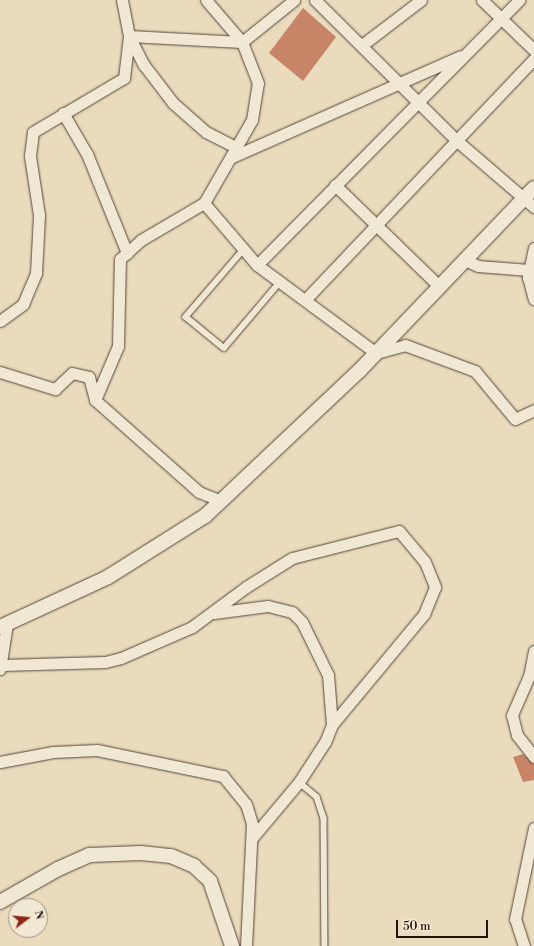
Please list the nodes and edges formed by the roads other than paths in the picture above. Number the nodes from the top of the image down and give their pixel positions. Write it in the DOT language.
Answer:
graph roads {
  1 [pos="122,0"];
  2 [pos="206,0"];
  3 [pos="294,0"];
  4 [pos="315,0"];
  5 [pos="421,0"];
  6 [pos="482,0"];
  7 [pos="519,0"];
  8 [pos="502,19"];
  9 [pos="129,36"];
  10 [pos="242,42"];
  11 [pos="362,45"];
  12 [pos="534,50"];
  13 [pos="469,52"];
  14 [pos="534,59"];
  15 [pos="400,83"];
  16 [pos="419,100"];
  17 [pos="64,113"];
  18 [pos="456,140"];
  19 [pos="235,152"];
  20 [pos="335,185"];
  21 [pos="534,188"];
  22 [pos="204,202"];
  23 [pos="529,203"];
  24 [pos="376,224"];
  25 [pos="534,248"];
  26 [pos="242,252"];
  27 [pos="127,253"];
  28 [pos="467,261"];
  29 [pos="257,265"];
  30 [pos="529,270"];
  31 [pos="280,282"];
  32 [pos="440,287"];
  33 [pos="533,294"];
  34 [pos="305,300"];
  35 [pos="0,321"];
  36 [pos="376,353"];
  37 [pos="0,372"];
  38 [pos="95,400"];
  39 [pos="534,410"];
  40 [pos="221,501"];
  41 [pos="213,613"];
  42 [pos="4,625"];
  43 [pos="534,651"];
  44 [pos="1,667"];
  45 [pos="332,726"];
  46 [pos="534,757"];
  47 [pos="0,762"];
  48 [pos="299,782"];
  49 [pos="534,828"];
  50 [pos="252,838"];
  51 [pos="0,902"];
  52 [pos="232,946"];
  53 [pos="246,946"];
  54 [pos="325,946"];
  55 [pos="524,946"];
  1 -- 9 [label="street"];
  2 -- 10 [label="street"];
  3 -- 10 [label="street"];
  4 -- 11 [label="street"];
  5 -- 11 [label="street"];
  6 -- 8 [label="street"];
  7 -- 8 [label="street"];
  8 -- 12 [label="street"];
  8 -- 13 [label="street"];
  9 -- 10 [label="street"];
  9 -- 17 [label="street"];
  9 -- 19 [label="street"];
  10 -- 19 [label="street"];
  11 -- 15 [label="street"];
  13 -- 15 [label="street"];
  13 -- 16 [label="street"];
  14 -- 18 [label="street"];
  15 -- 16 [label="street"];
  15 -- 19 [label="street"];
  16 -- 18 [label="street"];
  16 -- 20 [label="street"];
  17 -- 27 [label="street"];
  17 -- 35 [label="street"];
  18 -- 23 [label="street"];
  18 -- 24 [label="street"];
  19 -- 22 [label="street"];
  20 -- 24 [label="street"];
  20 -- 29 [label="street"];
  21 -- 23 [label="street"];
  22 -- 26 [label="street"];
  22 -- 27 [label="street"];
  23 -- 28 [label="street"];
  24 -- 32 [label="street"];
  24 -- 34 [label="street"];
  25 -- 30 [label="street"];
  26 -- 29 [label="street"];
  26 -- 31 [label="lane"];
  27 -- 38 [label="street"];
  28 -- 30 [label="street"];
  28 -- 32 [label="street"];
  29 -- 31 [label="street"];
  30 -- 33 [label="street"];
  31 -- 34 [label="street"];
  32 -- 36 [label="street"];
  34 -- 36 [label="street"];
  36 -- 39 [label="street"];
  36 -- 40 [label="street"];
  37 -- 38 [label="street"];
  38 -- 40 [label="street"];
  40 -- 42 [label="street"];
  41 -- 44 [label="street"];
  41 -- 45 [label="street"];
  41 -- 45 [label="street"];
  42 -- 44 [label="street"];
  43 -- 46 [label="street"];
  45 -- 48 [label="street"];
  47 -- 50 [label="street"];
  48 -- 50 [label="street"];
  48 -- 54 [label="lane"];
  49 -- 55 [label="street"];
  50 -- 53 [label="street"];
  51 -- 52 [label="street"];
}
